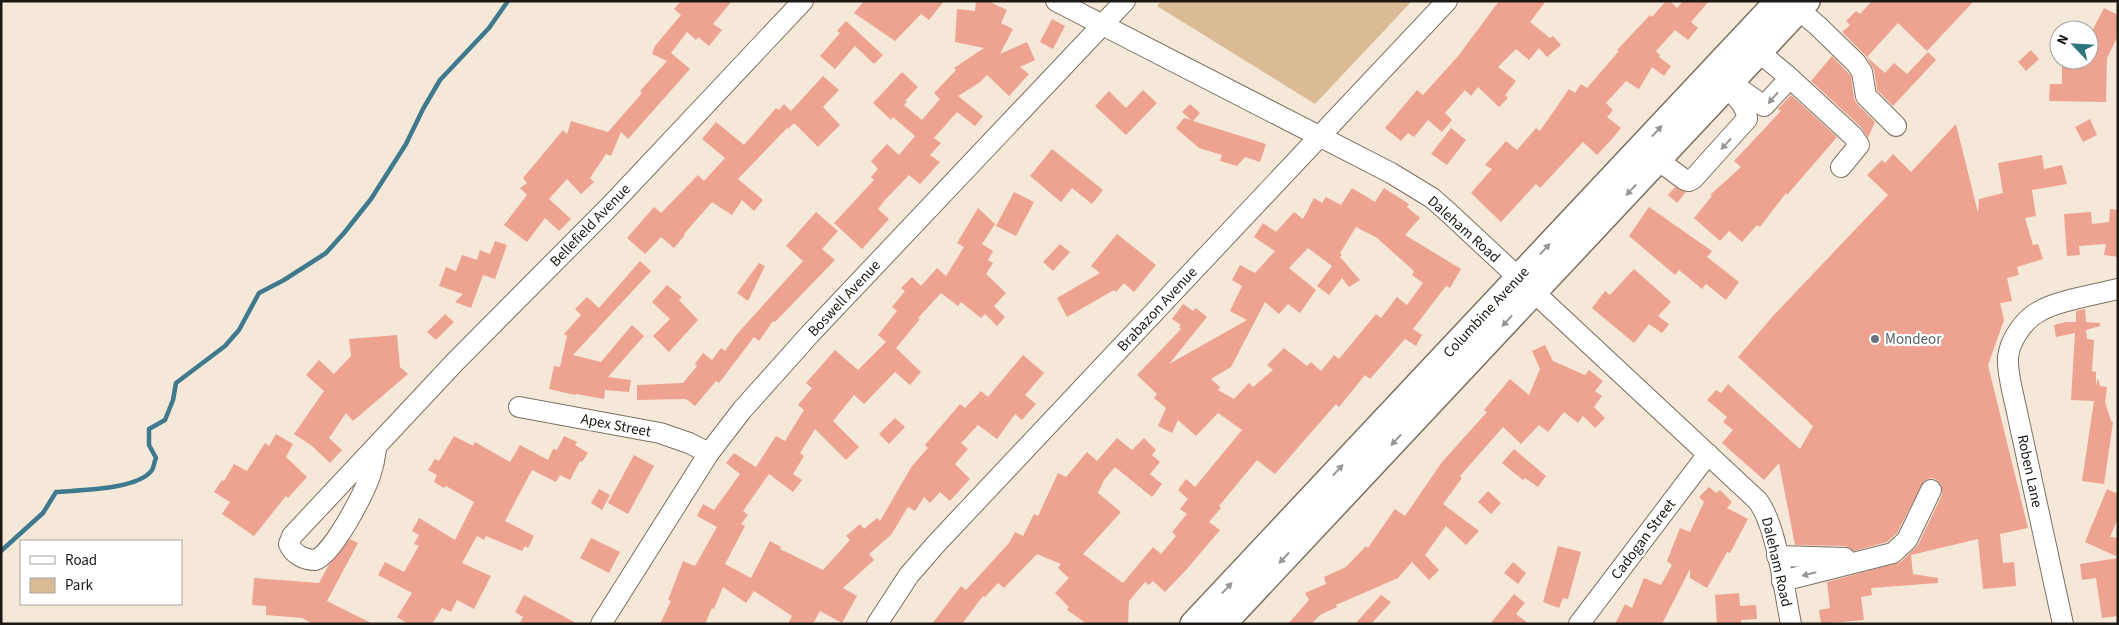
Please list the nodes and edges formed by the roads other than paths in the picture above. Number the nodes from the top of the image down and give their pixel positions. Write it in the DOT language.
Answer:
graph roads {
  1 [pos="803,1"];
  2 [pos="1056,1"];
  3 [pos="1125,1"];
  4 [pos="1447,1"];
  5 [pos="1795,4"];
  6 [pos="1102,26"];
  7 [pos="1759,52"];
  8 [pos="1790,78"];
  9 [pos="1718,88"];
  10 [pos="1896,126"];
  11 [pos="1320,138"];
  12 [pos="1659,160"];
  13 [pos="1841,167"];
  14 [pos="1527,284"];
  15 [pos="2118,290"];
  16 [pos="520,407"];
  17 [pos="376,449"];
  18 [pos="709,453"];
  19 [pos="1708,454"];
  20 [pos="1931,490"];
  21 [pos="1315,509"];
  22 [pos="1777,556"];
  23 [pos="1871,558"];
  24 [pos="1782,580"];
  25 [pos="601,624"];
  26 [pos="877,624"];
  27 [pos="1193,624"];
  28 [pos="1223,624"];
  29 [pos="1579,624"];
  30 [pos="1791,624"];
  31 [pos="2062,624"];
  1 -- 17 [label="street, Bellefield Avenue"];
  2 -- 6 [label="street, Daleham Road"];
  3 -- 6 [label="street, Boswell Avenue"];
  4 -- 11 [label="street, Brabazon Avenue"];
  5 -- 7 [label="main road, Columbine Avenue"];
  5 -- 9 [label="main road, Columbine Avenue"];
  5 -- 10 [label="street"];
  6 -- 11 [label="street, Daleham Road"];
  6 -- 18 [label="street, Boswell Avenue"];
  7 -- 8 [label="street"];
  7 -- 9 [label="main road, Columbine Avenue"];
  8 -- 9 [label="street, one-way"];
  8 -- 13 [label="street"];
  9 -- 12 [label="main road, Columbine Avenue"];
  9 -- 12 [label="street, one-way"];
  14 -- 9 [label="main road, Columbine Avenue, one-way"];
  11 -- 14 [label="street, Daleham Road"];
  11 -- 26 [label="street, Brabazon Avenue"];
  12 -- 14 [label="main road, Columbine Avenue, one-way"];
  14 -- 19 [label="street, Daleham Road"];
  14 -- 21 [label="main road, Columbine Avenue"];
  15 -- 31 [label="street, Roben Lane"];
  16 -- 18 [label="street, Apex Street"];
  17 -- 17 [label="street, Bellefield Avenue"];
  18 -- 25 [label="street, Boswell Avenue"];
  19 -- 22 [label="street, Daleham Road"];
  19 -- 29 [label="street, Cadogan Street"];
  20 -- 23 [label="street"];
  27 -- 21 [label="main road, Columbine Avenue, one-way"];
  21 -- 28 [label="main road, Columbine Avenue, one-way"];
  22 -- 23 [label="street"];
  22 -- 24 [label="street, Daleham Road"];
  23 -- 24 [label="street, one-way"];
  24 -- 30 [label="street, Daleham Road"];
}
